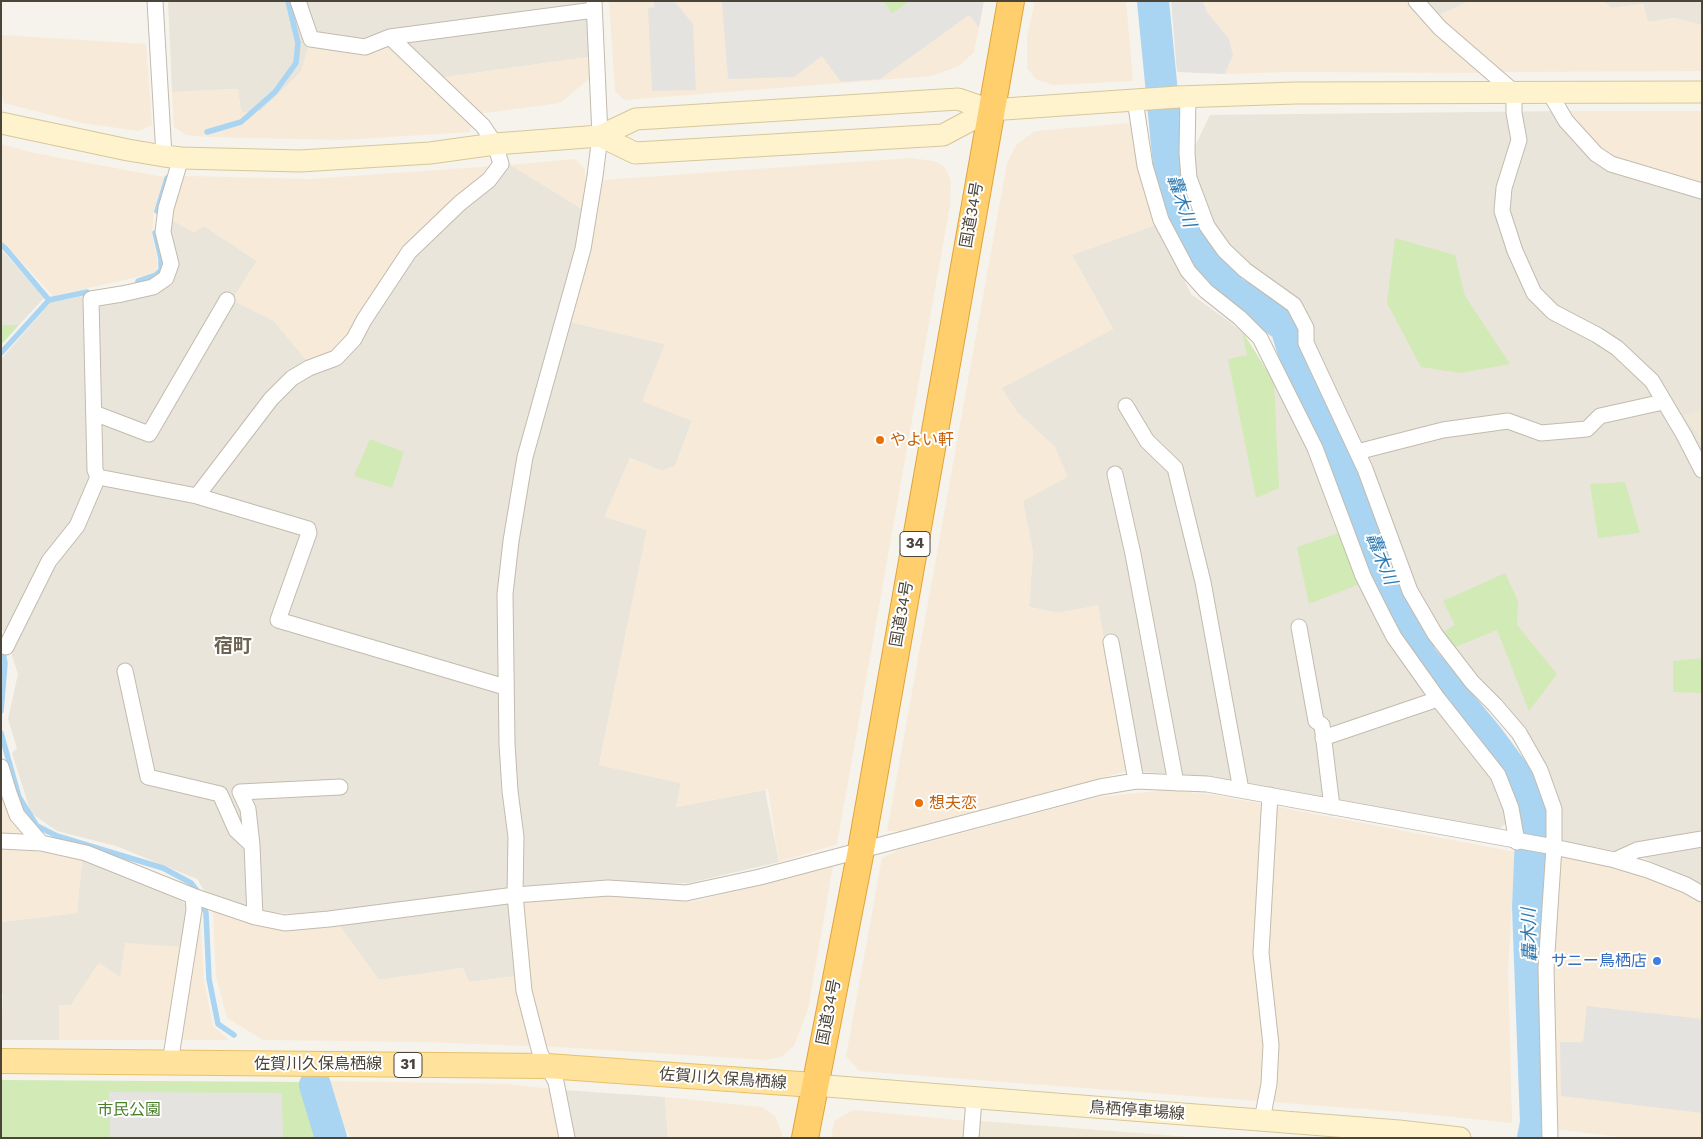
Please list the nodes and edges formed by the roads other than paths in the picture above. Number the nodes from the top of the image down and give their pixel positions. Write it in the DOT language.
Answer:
graph roads {
  1 [pos="155,1"];
  2 [pos="298,1"];
  3 [pos="1011,1"];
  4 [pos="1416,1"];
  5 [pos="594,5"];
  6 [pos="390,37"];
  7 [pos="1514,92"];
  8 [pos="1549,92"];
  9 [pos="1702,92"];
  10 [pos="1183,97"];
  11 [pos="1139,100"];
  12 [pos="990,110"];
  13 [pos="1,123"];
  14 [pos="600,136"];
  15 [pos="495,144"];
  16 [pos="173,157"];
  17 [pos="1702,191"];
  18 [pos="226,300"];
  19 [pos="1663,402"];
  20 [pos="1126,406"];
  21 [pos="94,413"];
  22 [pos="1357,452"];
  23 [pos="1702,470"];
  24 [pos="1116,474"];
  25 [pos="98,477"];
  26 [pos="196,496"];
  27 [pos="1299,627"];
  28 [pos="1111,642"];
  29 [pos="6,647"];
  30 [pos="124,670"];
  31 [pos="505,687"];
  32 [pos="1438,700"];
  33 [pos="1323,738"];
  34 [pos="1,767"];
  35 [pos="1136,780"];
  36 [pos="1176,783"];
  37 [pos="340,787"];
  38 [pos="1241,790"];
  39 [pos="1270,795"];
  40 [pos="1332,807"];
  41 [pos="1702,839"];
  42 [pos="1,841"];
  43 [pos="1520,842"];
  44 [pos="41,843"];
  45 [pos="252,846"];
  46 [pos="1554,847"];
  47 [pos="861,850"];
  48 [pos="1615,860"];
  49 [pos="1702,894"];
  50 [pos="515,895"];
  51 [pos="192,896"];
  52 [pos="255,917"];
  53 [pos="1,1061"];
  54 [pos="170,1063"];
  55 [pos="547,1066"];
  56 [pos="814,1085"];
  57 [pos="974,1098"];
  58 [pos="1262,1120"];
  59 [pos="567,1138"];
  60 [pos="805,1138"];
  61 [pos="971,1138"];
  62 [pos="1460,1138"];
  63 [pos="1550,1138"];
  1 -- 16 [label="street"];
  2 -- 6 [label="street"];
  3 -- 12 [label="highway, 国道34号 / 34"];
  4 -- 7 [label="street"];
  5 -- 6 [label="street"];
  5 -- 14 [label="street"];
  6 -- 15 [label="street"];
  7 -- 8 [label="street"];
  7 -- 10 [label="street"];
  7 -- 19 [label="street"];
  8 -- 9 [label="street"];
  8 -- 17 [label="street"];
  10 -- 11 [label="street"];
  10 -- 22 [label="street"];
  11 -- 12 [label="street"];
  11 -- 32 [label="street"];
  12 -- 14 [label="street"];
  12 -- 14 [label="street"];
  12 -- 47 [label="highway, 国道34号 / 34"];
  13 -- 16 [label="street"];
  14 -- 15 [label="street"];
  14 -- 31 [label="street"];
  15 -- 16 [label="street"];
  15 -- 26 [label="street"];
  16 -- 21 [label="street"];
  18 -- 21 [label="street"];
  19 -- 22 [label="street"];
  19 -- 23 [label="street"];
  20 -- 38 [label="street"];
  21 -- 25 [label="street"];
  22 -- 46 [label="street"];
  24 -- 36 [label="street"];
  25 -- 26 [label="street"];
  25 -- 29 [label="street"];
  26 -- 31 [label="street"];
  27 -- 33 [label="street"];
  28 -- 35 [label="street"];
  30 -- 45 [label="street"];
  31 -- 50 [label="street"];
  32 -- 33 [label="street"];
  32 -- 43 [label="street"];
  33 -- 40 [label="street"];
  34 -- 44 [label="street"];
  35 -- 36 [label="street"];
  35 -- 47 [label="street"];
  36 -- 38 [label="street"];
  37 -- 45 [label="street"];
  38 -- 39 [label="street"];
  39 -- 40 [label="street"];
  39 -- 58 [label="street"];
  40 -- 43 [label="street"];
  41 -- 48 [label="street"];
  42 -- 44 [label="street"];
  43 -- 46 [label="street"];
  44 -- 51 [label="street"];
  45 -- 52 [label="street"];
  46 -- 48 [label="street"];
  46 -- 63 [label="street"];
  47 -- 50 [label="street"];
  47 -- 56 [label="highway, 国道34号 / 34"];
  48 -- 49 [label="street"];
  50 -- 52 [label="street"];
  50 -- 55 [label="street"];
  51 -- 52 [label="street"];
  51 -- 54 [label="street"];
  53 -- 54 [label="main road, 佐賀川久保鳥栖線 / 31"];
  54 -- 55 [label="main road, 佐賀川久保鳥栖線 / 31"];
  55 -- 56 [label="main road, 佐賀川久保鳥栖線 / 31"];
  55 -- 59 [label="street"];
  56 -- 57 [label="street, 鳥栖停車場線"];
  56 -- 60 [label="highway, 国道34号 / 34"];
  57 -- 58 [label="street, 鳥栖停車場線"];
  57 -- 61 [label="street"];
  58 -- 62 [label="street, 鳥栖停車場線"];
}
